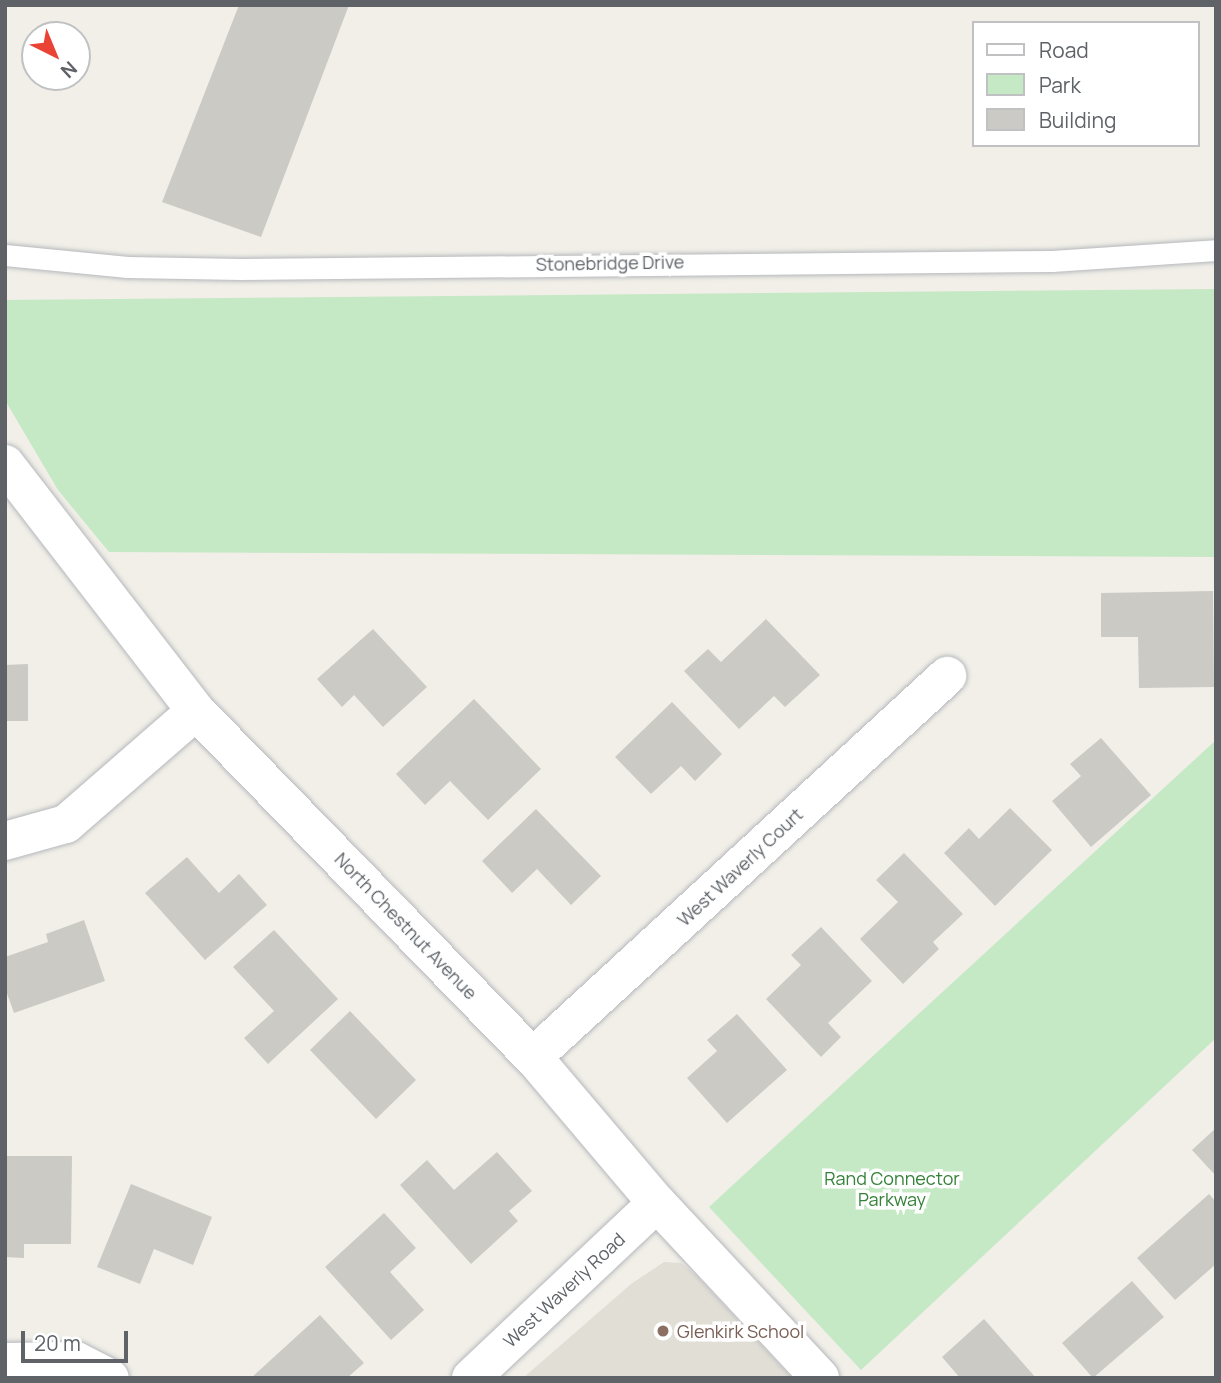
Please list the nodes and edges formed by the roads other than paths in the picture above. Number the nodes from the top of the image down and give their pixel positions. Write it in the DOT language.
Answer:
graph roads {
  1 [pos="1216,250"];
  2 [pos="5,255"];
  3 [pos="5,464"];
  4 [pos="947,676"];
  5 [pos="196,711"];
  6 [pos="5,841"];
  7 [pos="533,1057"];
  8 [pos="657,1203"];
  9 [pos="5,1362"];
  10 [pos="110,1378"];
  11 [pos="471,1378"];
  12 [pos="820,1378"];
  1 -- 2 [label="lane, Stonebridge Drive"];
  3 -- 5 [label="street, North Chestnut Avenue"];
  4 -- 7 [label="street, West Waverly Court"];
  5 -- 6 [label="street"];
  5 -- 7 [label="street, North Chestnut Avenue"];
  7 -- 8 [label="street, North Chestnut Avenue"];
  8 -- 11 [label="street, West Waverly Road"];
  8 -- 12 [label="street, North Chestnut Avenue"];
  9 -- 10 [label="street"];
}
